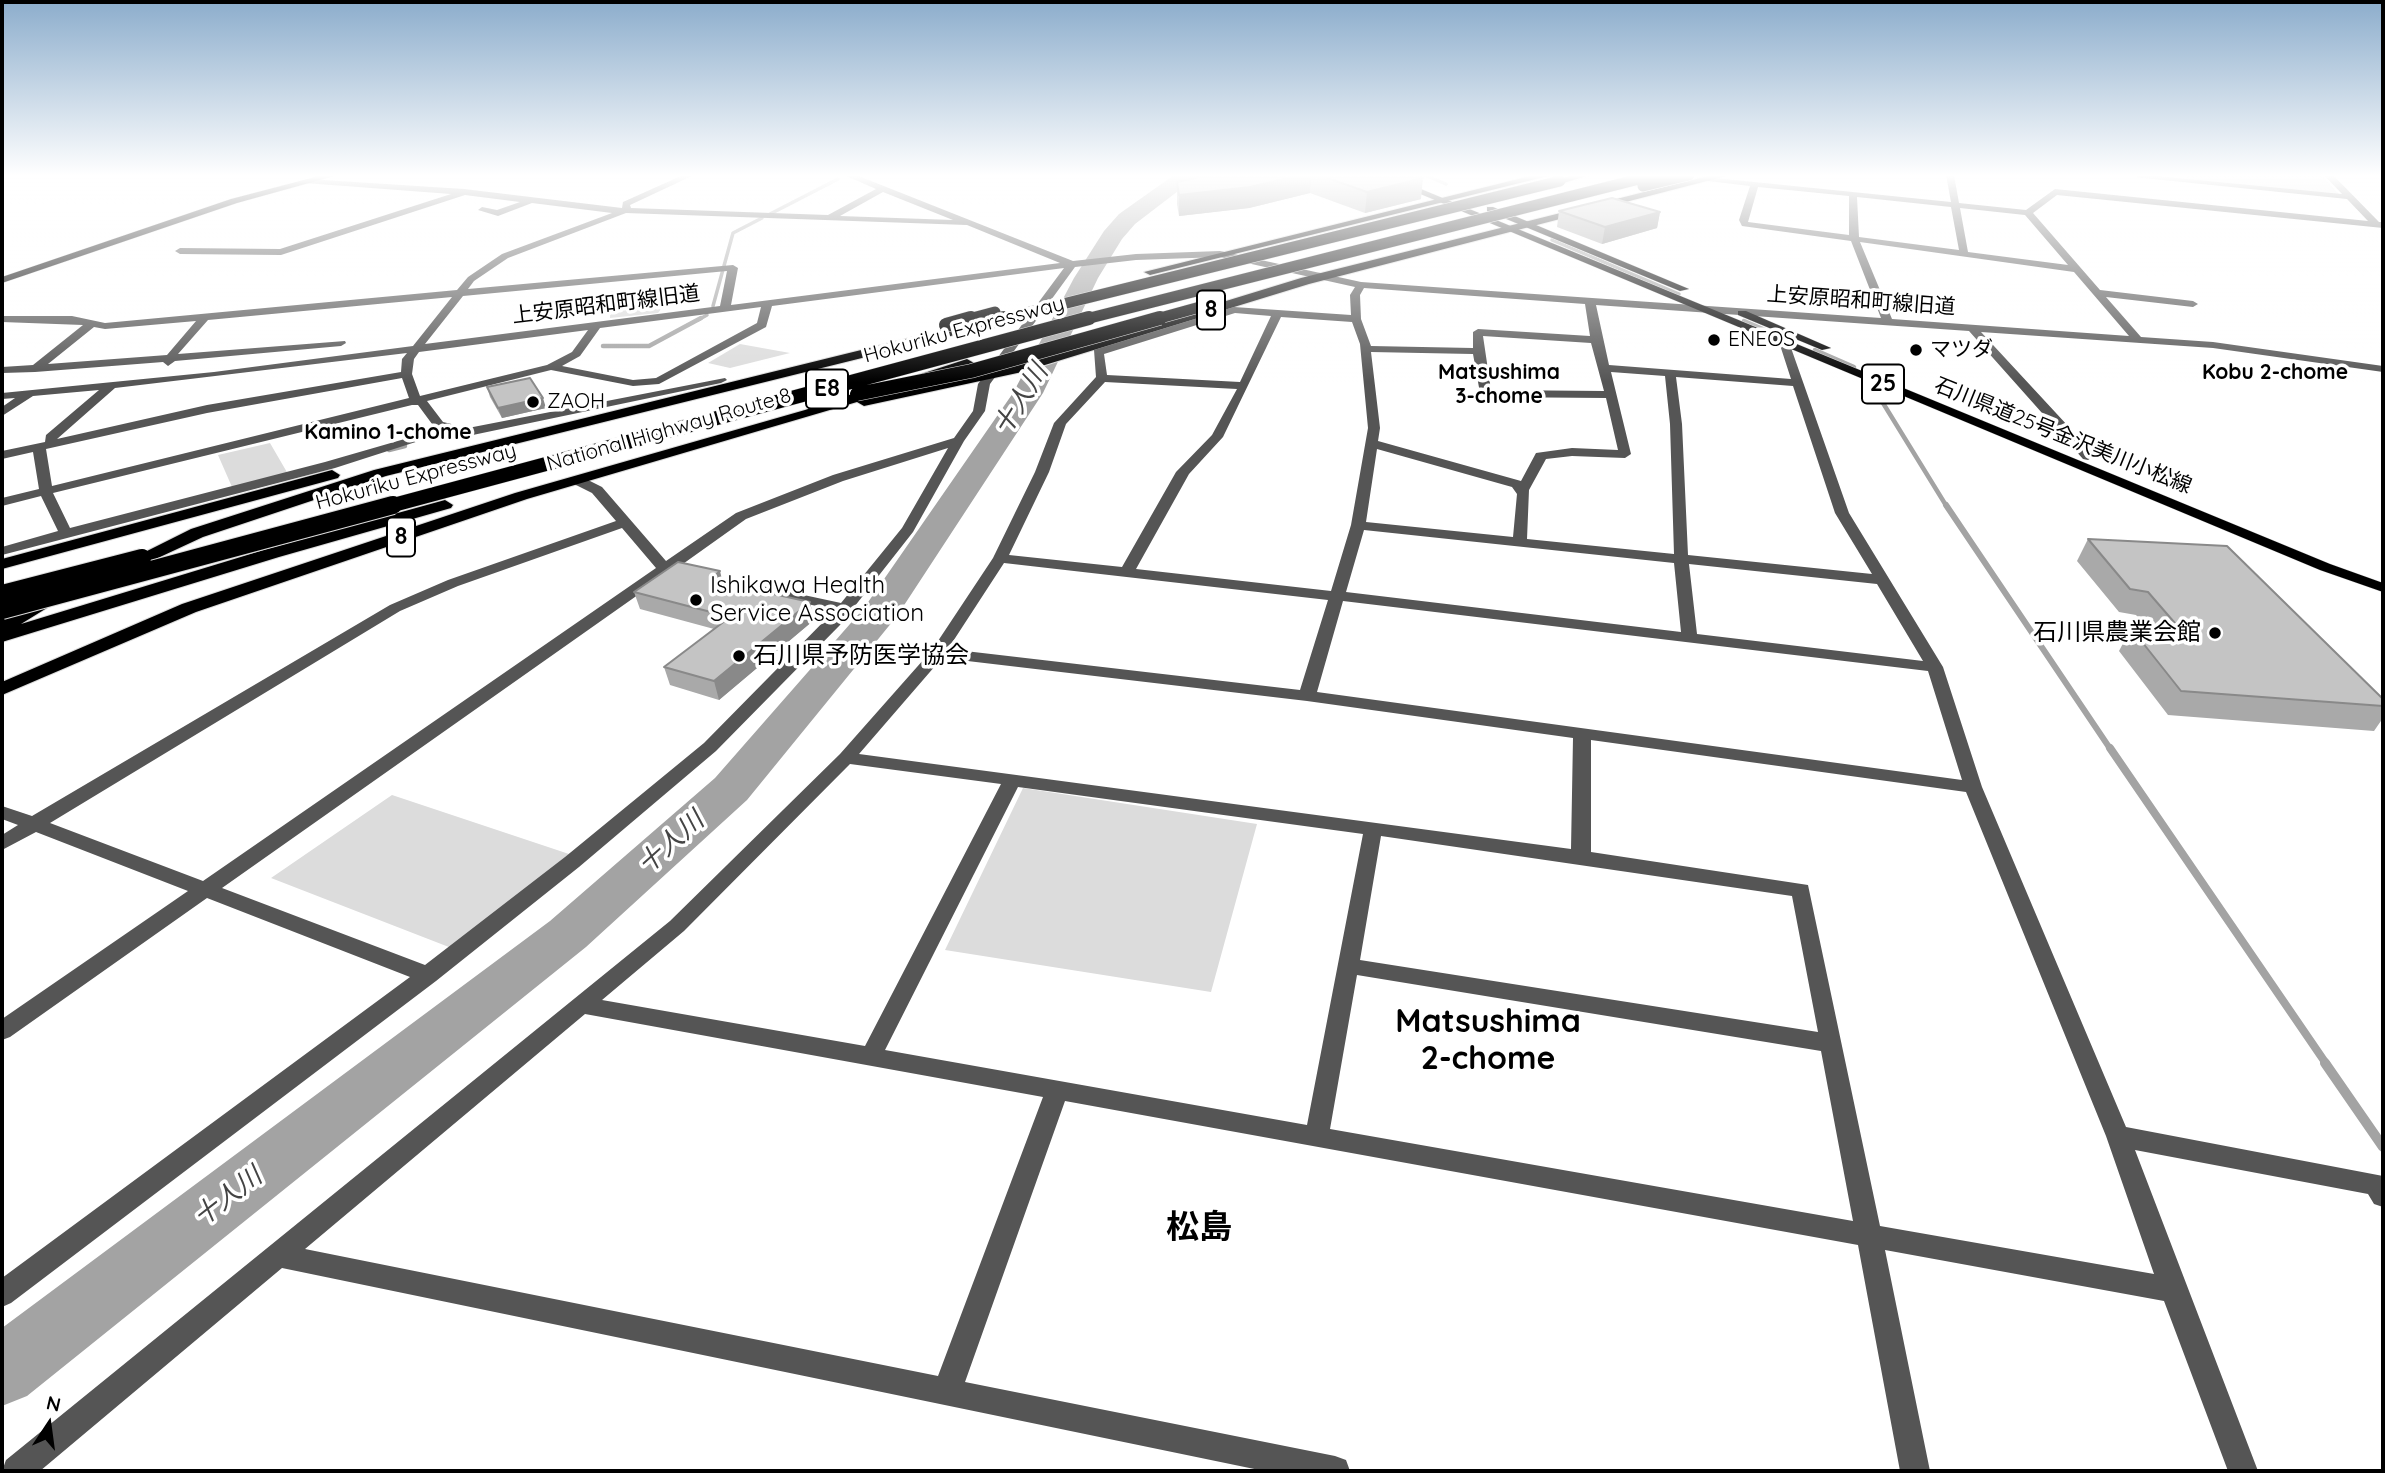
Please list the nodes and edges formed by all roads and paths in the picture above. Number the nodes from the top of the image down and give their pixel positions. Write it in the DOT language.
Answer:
graph roads {
  1 [pos="108,244"];
  2 [pos="306,244"];
  3 [pos="538,244"];
  4 [pos="1020,244"];
  5 [pos="1262,244"];
  6 [pos="1293,244"];
  7 [pos="1341,244"];
  8 [pos="1378,244"];
  9 [pos="1416,244"];
  10 [pos="1450,244"];
  11 [pos="1543,244"];
  12 [pos="1574,244"];
  13 [pos="1856,244"];
  14 [pos="1893,244"];
  15 [pos="1962,244"];
  16 [pos="2054,244"];
  17 [pos="180,251"];
  18 [pos="1220,254"];
  19 [pos="1964,254"];
  20 [pos="1072,264"];
  21 [pos="2076,269"];
  22 [pos="1326,276"];
  23 [pos="2,280"];
  24 [pos="1295,284"];
  25 [pos="1361,285"];
  26 [pos="2097,293"];
  27 [pos="458,294"];
  28 [pos="1590,300"];
  29 [pos="767,304"];
  30 [pos="2193,304"];
  31 [pos="1699,307"];
  32 [pos="725,309"];
  33 [pos="1735,310"];
  34 [pos="1277,313"];
  35 [pos="205,317"];
  36 [pos="2,319"];
  37 [pos="1356,319"];
  38 [pos="1888,322"];
  39 [pos="92,323"];
  40 [pos="597,326"];
  41 [pos="1972,328"];
  42 [pos="1595,340"];
  43 [pos="2138,340"];
  44 [pos="341,343"];
  45 [pos="1785,345"];
  46 [pos="286,348"];
  47 [pos="414,349"];
  48 [pos="1365,349"];
  49 [pos="1094,350"];
  50 [pos="1478,351"];
  51 [pos="215,355"];
  52 [pos="172,358"];
  53 [pos="98,365"];
  54 [pos="275,367"];
  55 [pos="551,367"];
  56 [pos="1604,368"];
  57 [pos="35,369"];
  58 [pos="2383,369"];
  59 [pos="2,370"];
  60 [pos="1670,373"];
  61 [pos="406,374"];
  62 [pos="990,375"];
  63 [pos="197,377"];
  64 [pos="1102,378"];
  65 [pos="156,380"];
  66 [pos="721,380"];
  67 [pos="1797,383"];
  68 [pos="113,384"];
  69 [pos="1244,386"];
  70 [pos="74,389"];
  71 [pos="30,393"];
  72 [pos="1611,395"];
  73 [pos="2,396"];
  74 [pos="416,402"];
  75 [pos="610,407"];
  76 [pos="2,412"];
  77 [pos="810,413"];
  78 [pos="419,439"];
  79 [pos="958,441"];
  80 [pos="1371,443"];
  81 [pos="46,446"];
  82 [pos="405,454"];
  83 [pos="2,455"];
  84 [pos="2088,457"];
  85 [pos="380,473"];
  86 [pos="577,480"];
  87 [pos="1522,491"];
  88 [pos="46,492"];
  89 [pos="521,496"];
  90 [pos="2,502"];
  91 [pos="624,523"];
  92 [pos="1358,524"];
  93 [pos="66,533"];
  94 [pos="1520,542"];
  95 [pos="2,551"];
  96 [pos="1000,558"];
  97 [pos="1681,559"];
  98 [pos="2,564"];
  99 [pos="2325,567"];
  100 [pos="664,568"];
  101 [pos="1127,572"];
  102 [pos="690,573"];
  103 [pos="2383,576"];
  104 [pos="713,578"];
  105 [pos="1882,580"];
  106 [pos="159,588"];
  107 [pos="2383,590"];
  108 [pos="2,594"];
  109 [pos="1337,596"];
  110 [pos="845,608"];
  111 [pos="2,610"];
  112 [pos="2,626"];
  113 [pos="2,636"];
  114 [pos="1690,638"];
  115 [pos="938,653"];
  116 [pos="1935,667"];
  117 [pos="2,689"];
  118 [pos="1307,696"];
  119 [pos="1582,733"];
  120 [pos="846,758"];
  121 [pos="1012,779"];
  122 [pos="1973,787"];
  123 [pos="2,812"];
  124 [pos="34,824"];
  125 [pos="1374,830"];
  126 [pos="2,844"];
  127 [pos="1581,857"];
  128 [pos="204,890"];
  129 [pos="1348,966"];
  130 [pos="428,975"];
  131 [pos="582,1005"];
  132 [pos="2,1031"];
  133 [pos="1830,1043"];
  134 [pos="872,1056"];
  135 [pos="1057,1091"];
  136 [pos="1317,1136"];
  137 [pos="2118,1136"];
  138 [pos="2383,1196"];
  139 [pos="1867,1235"];
  140 [pos="280,1256"];
  141 [pos="2173,1290"];
  142 [pos="2,1294"];
  143 [pos="947,1391"];
  144 [pos="17,1471"];
  145 [pos="1335,1471"];
  146 [pos="1915,1471"];
  147 [pos="2243,1471"];
  1 -- 23 [label="main road"];
  2 -- 17 [label="street"];
  3 -- 27 [label="street"];
  4 -- 20 [label="street"];
  5 -- 18 [label="highway"];
  6 -- 85 [label="highway, National Highway Route 8 / 8, bridge"];
  7 -- 108 [label="highway, Hokuriku Expressway / E8, bridge"];
  8 -- 111 [label="highway, Hokuriku Expressway / E8, bridge"];
  9 -- 77 [label="highway, National Highway Route 8 / 8, bridge"];
  10 -- 22 [label="highway, 8"];
  11 -- 31 [label="main road, 石川県道25号金沢美川小松線 / 25"];
  12 -- 33 [label="main road, 石川県道25号金沢美川小松線 / 25"];
  13 -- 38 [label="street"];
  14 -- 19 [label="street"];
  15 -- 19 [label="street"];
  16 -- 21 [label="street"];
  18 -- 20 [label="street, 上安原昭和町線旧道"];
  18 -- 22 [label="street, 上安原昭和町線旧道"];
  18 -- 66 [label="highway, bridge"];
  19 -- 21 [label="street"];
  20 -- 29 [label="street, 上安原昭和町線旧道"];
  20 -- 62 [label="street"];
  21 -- 26 [label="street"];
  22 -- 24 [label="highway, 8"];
  22 -- 25 [label="street, 上安原昭和町線旧道"];
  24 -- 49 [label="highway, 8"];
  24 -- 106 [label="highway, bridge"];
  25 -- 28 [label="street, 上安原昭和町線旧道"];
  25 -- 37 [label="street"];
  26 -- 30 [label="street"];
  26 -- 43 [label="street"];
  27 -- 32 [label="street"];
  27 -- 35 [label="street"];
  27 -- 47 [label="street"];
  28 -- 31 [label="street, 上安原昭和町線旧道"];
  28 -- 42 [label="street"];
  29 -- 32 [label="street, 上安原昭和町線旧道"];
  29 -- 55 [label="street"];
  31 -- 33 [label="street, 上安原昭和町線旧道"];
  31 -- 45 [label="main road, 石川県道25号金沢美川小松線 / 25"];
  32 -- 40 [label="street, 上安原昭和町線旧道"];
  33 -- 38 [label="street, 上安原昭和町線旧道"];
  33 -- 84 [label="main road, 石川県道25号金沢美川小松線 / 25"];
  34 -- 37 [label="street"];
  34 -- 49 [label="street"];
  34 -- 69 [label="street"];
  35 -- 39 [label="street"];
  35 -- 52 [label="street"];
  36 -- 39 [label="street"];
  37 -- 48 [label="street"];
  38 -- 41 [label="street, 上安原昭和町線旧道"];
  39 -- 57 [label="street"];
  40 -- 47 [label="street, 上安原昭和町線旧道"];
  40 -- 55 [label="street"];
  41 -- 43 [label="street, 上安原昭和町線旧道"];
  41 -- 84 [label="street"];
  42 -- 50 [label="street"];
  42 -- 56 [label="street"];
  43 -- 58 [label="street, 上安原昭和町線旧道"];
  44 -- 46 [label="street"];
  45 -- 67 [label="street"];
  45 -- 99 [label="main road, 石川県道25号金沢美川小松線 / 25"];
  46 -- 51 [label="street"];
  46 -- 54 [label="street"];
  47 -- 54 [label="street, 上安原昭和町線旧道"];
  47 -- 61 [label="street"];
  48 -- 50 [label="street"];
  48 -- 80 [label="street"];
  49 -- 62 [label="highway, 8"];
  49 -- 64 [label="street"];
  50 -- 72 [label="street"];
  51 -- 52 [label="street"];
  51 -- 63 [label="street"];
  52 -- 53 [label="street"];
  52 -- 65 [label="street"];
  53 -- 57 [label="street"];
  53 -- 70 [label="street"];
  54 -- 63 [label="street, 上安原昭和町線旧道"];
  55 -- 74 [label="street"];
  56 -- 60 [label="street"];
  56 -- 72 [label="street"];
  57 -- 59 [label="street"];
  60 -- 67 [label="street"];
  60 -- 97 [label="street"];
  61 -- 74 [label="street"];
  61 -- 81 [label="street"];
  62 -- 77 [label="highway, 8"];
  62 -- 79 [label="street"];
  63 -- 65 [label="street, 上安原昭和町線旧道"];
  64 -- 69 [label="street"];
  64 -- 96 [label="street"];
  65 -- 68 [label="street, 上安原昭和町線旧道"];
  66 -- 74 [label="street"];
  66 -- 75 [label="highway"];
  67 -- 105 [label="street"];
  68 -- 70 [label="street, 上安原昭和町線旧道"];
  68 -- 81 [label="street"];
  69 -- 101 [label="street"];
  70 -- 71 [label="street, 上安原昭和町線旧道"];
  71 -- 73 [label="street, 上安原昭和町線旧道"];
  71 -- 76 [label="street"];
  72 -- 87 [label="street"];
  74 -- 82 [label="street"];
  74 -- 88 [label="street"];
  75 -- 82 [label="highway"];
  75 -- 85 [label="highway"];
  77 -- 86 [label="highway, National Highway Route 8 / 8"];
  78 -- 93 [label="street"];
  79 -- 100 [label="street"];
  79 -- 110 [label="street"];
  80 -- 87 [label="street"];
  80 -- 92 [label="street"];
  81 -- 83 [label="street"];
  81 -- 88 [label="street"];
  82 -- 98 [label="highway"];
  84 -- 103 [label="main road, 石川県道25号金沢美川小松線 / 25"];
  85 -- 112 [label="highway, National Highway Route 8 / 8"];
  86 -- 89 [label="highway, National Highway Route 8 / 8"];
  86 -- 91 [label="street"];
  87 -- 94 [label="street"];
  88 -- 90 [label="street"];
  88 -- 93 [label="street"];
  89 -- 106 [label="highway"];
  89 -- 117 [label="highway, National Highway Route 8 / 8"];
  91 -- 100 [label="street"];
  91 -- 124 [label="street"];
  92 -- 94 [label="street"];
  92 -- 109 [label="street"];
  93 -- 95 [label="street"];
  94 -- 97 [label="street"];
  96 -- 101 [label="street"];
  96 -- 115 [label="street"];
  97 -- 105 [label="street"];
  97 -- 114 [label="street"];
  99 -- 107 [label="street"];
  100 -- 102 [label="street"];
  100 -- 128 [label="street"];
  101 -- 109 [label="street"];
  104 -- 110 [label="street"];
  105 -- 116 [label="street"];
  106 -- 113 [label="highway"];
  109 -- 114 [label="street"];
  109 -- 118 [label="street"];
  110 -- 130 [label="street"];
  114 -- 116 [label="street"];
  115 -- 118 [label="street"];
  115 -- 120 [label="street"];
  116 -- 122 [label="street"];
  118 -- 119 [label="street"];
  119 -- 122 [label="street"];
  119 -- 127 [label="street"];
  120 -- 121 [label="street"];
  120 -- 131 [label="street"];
  121 -- 125 [label="street"];
  121 -- 134 [label="street"];
  122 -- 137 [label="street"];
  123 -- 124 [label="street"];
  124 -- 126 [label="street"];
  124 -- 128 [label="street"];
  125 -- 127 [label="street"];
  125 -- 129 [label="street"];
  127 -- 133 [label="street"];
  128 -- 130 [label="street"];
  128 -- 132 [label="street"];
  129 -- 133 [label="street"];
  129 -- 136 [label="street"];
  130 -- 142 [label="street"];
  131 -- 134 [label="street"];
  131 -- 140 [label="street"];
  133 -- 139 [label="street"];
  134 -- 135 [label="street"];
  135 -- 136 [label="street"];
  135 -- 143 [label="street"];
  136 -- 139 [label="street"];
  137 -- 138 [label="street"];
  137 -- 141 [label="street"];
  139 -- 141 [label="street"];
  139 -- 146 [label="street"];
  140 -- 143 [label="street"];
  140 -- 144 [label="street"];
  141 -- 147 [label="street"];
  143 -- 145 [label="street"];
}
